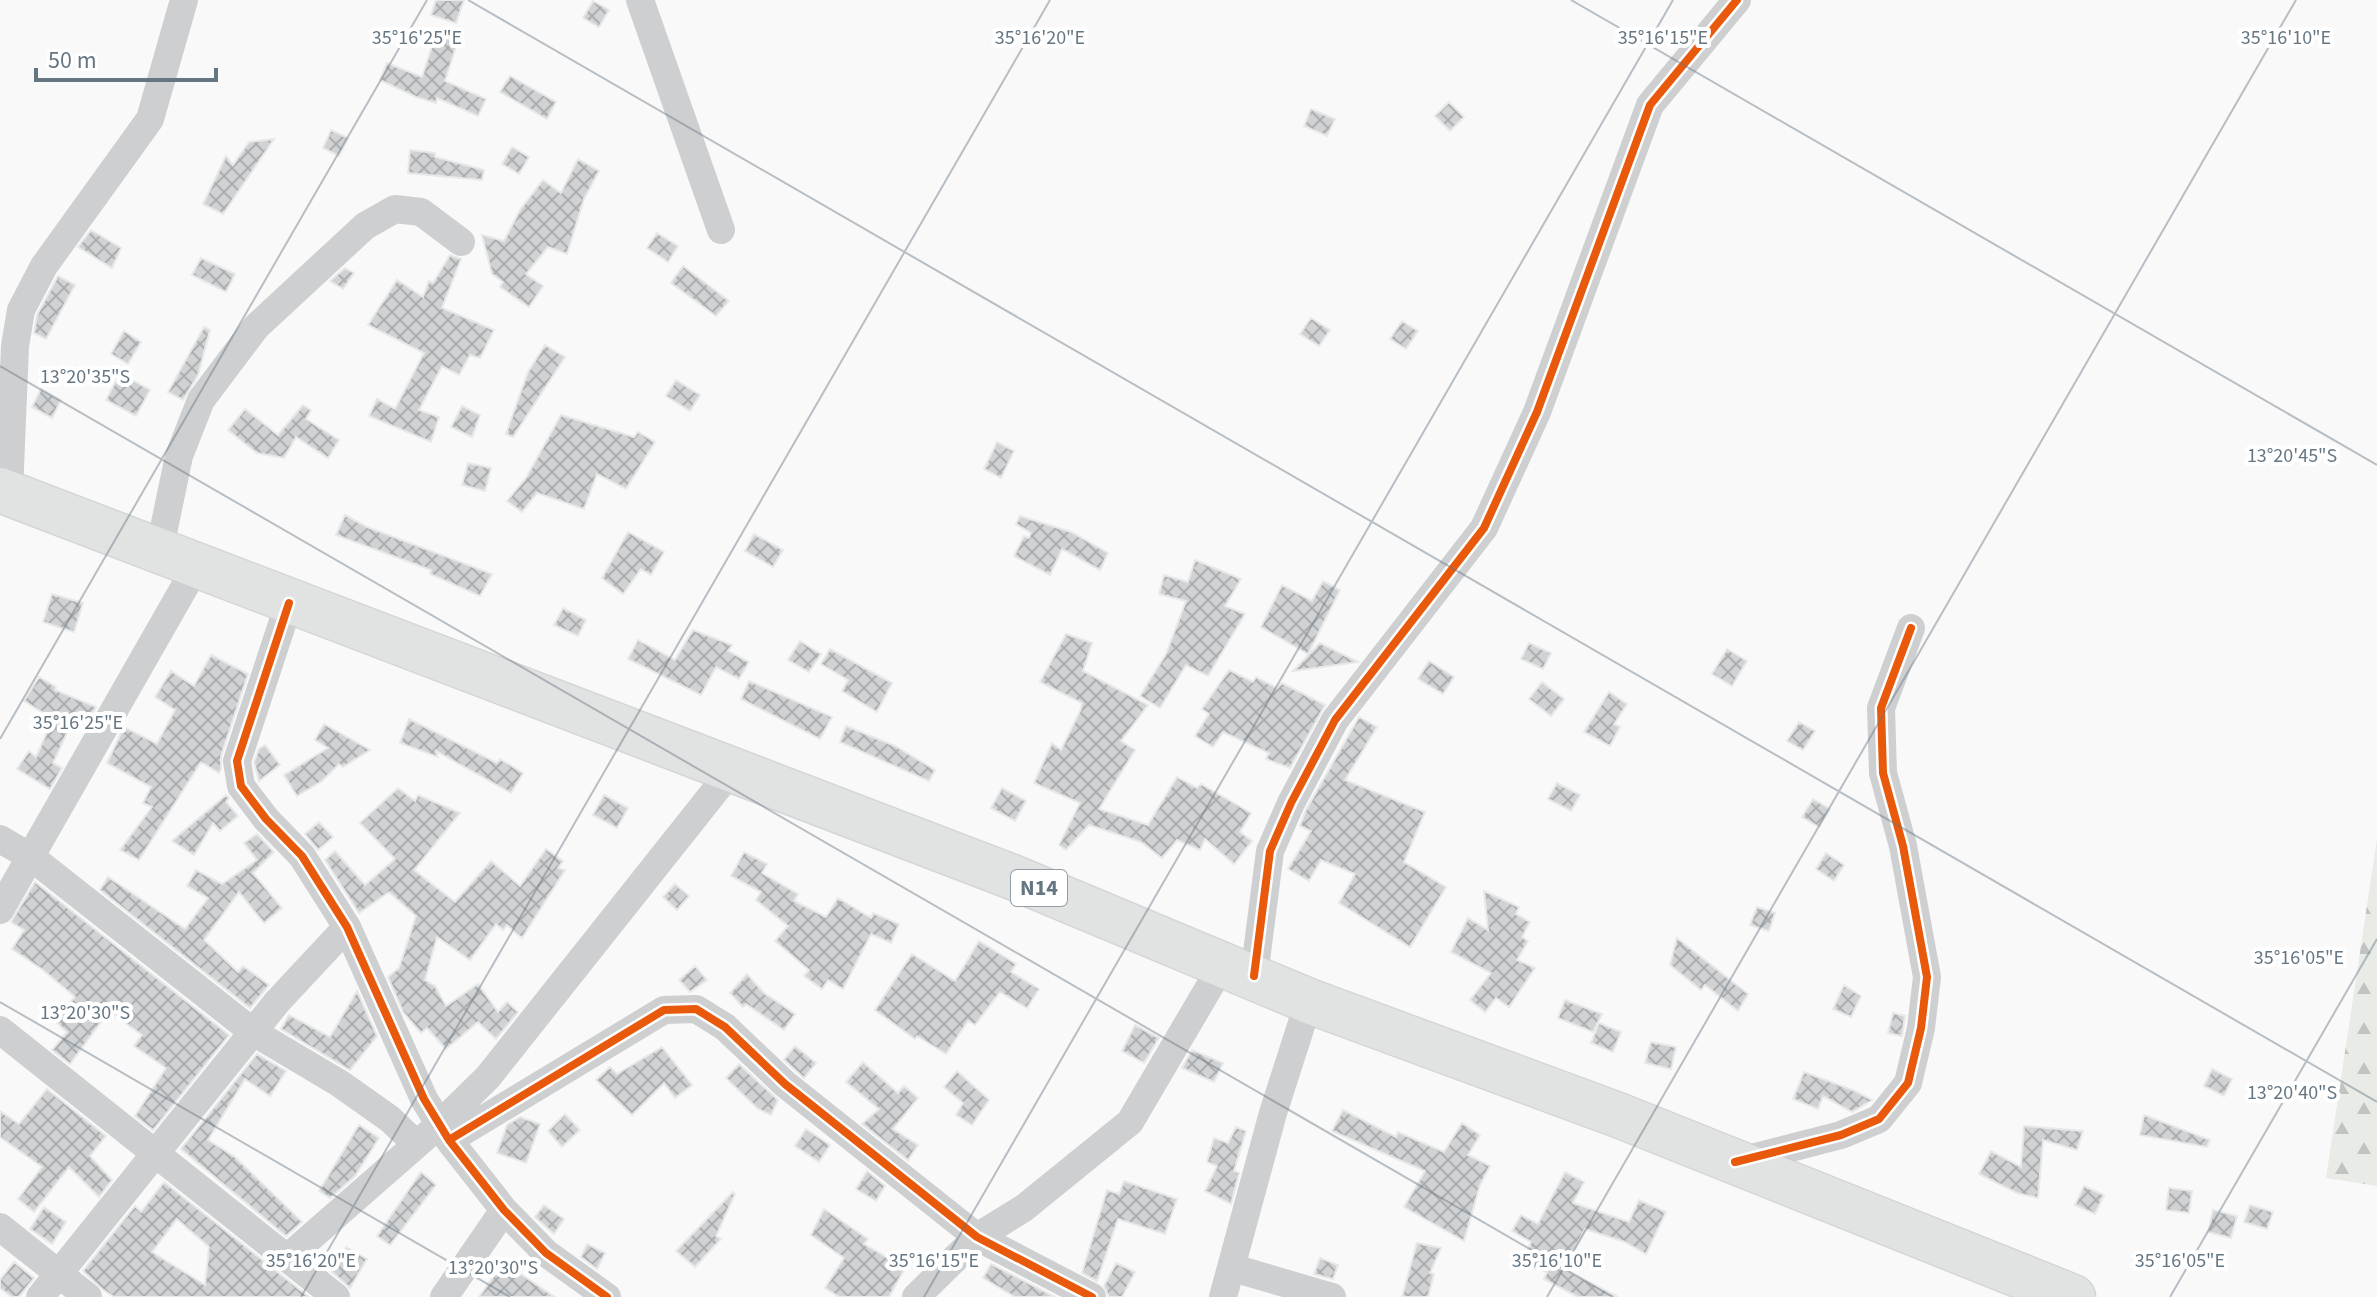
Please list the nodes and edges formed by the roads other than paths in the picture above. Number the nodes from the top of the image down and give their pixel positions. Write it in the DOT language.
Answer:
graph roads {
  1 [pos="184,0"];
  2 [pos="640,0"];
  3 [pos="1737,0"];
  4 [pos="721,230"];
  5 [pos="461,242"];
  6 [pos="4,491"];
  7 [pos="178,560"];
  8 [pos="289,603"];
  9 [pos="1911,628"];
  10 [pos="731,771"];
  11 [pos="0,839"];
  12 [pos="31,857"];
  13 [pos="0,910"];
  14 [pos="347,927"];
  15 [pos="1239,969"];
  16 [pos="1309,1001"];
  17 [pos="0,1030"];
  18 [pos="253,1032"];
  19 [pos="444,1132"];
  20 [pos="416,1144"];
  21 [pos="157,1154"];
  22 [pos="1735,1162"];
  23 [pos="504,1210"];
  24 [pos="0,1227"];
  25 [pos="977,1237"];
  26 [pos="287,1258"];
  27 [pos="1233,1268"];
  28 [pos="59,1274"];
  29 [pos="40,1297"];
  30 [pos="88,1297"];
  31 [pos="336,1297"];
  32 [pos="444,1297"];
  33 [pos="607,1297"];
  34 [pos="916,1297"];
  35 [pos="1092,1297"];
  36 [pos="1223,1297"];
  37 [pos="1332,1297"];
  38 [pos="2073,1297"];
  1 -- 6 [label="street"];
  2 -- 4 [label="street"];
  3 -- 15 [label="street"];
  5 -- 7 [label="street"];
  6 -- 7 [label="main road, N14"];
  7 -- 8 [label="main road, N14"];
  7 -- 12 [label="street"];
  8 -- 10 [label="main road, N14"];
  8 -- 14 [label="street"];
  9 -- 22 [label="street"];
  10 -- 15 [label="main road, N14"];
  10 -- 19 [label="street"];
  11 -- 12 [label="street"];
  12 -- 13 [label="street"];
  12 -- 18 [label="street"];
  14 -- 18 [label="street"];
  14 -- 19 [label="street"];
  15 -- 16 [label="main road, N14"];
  15 -- 25 [label="street"];
  16 -- 22 [label="main road, N14"];
  16 -- 27 [label="street"];
  17 -- 21 [label="street"];
  18 -- 20 [label="street"];
  18 -- 21 [label="street"];
  19 -- 20 [label="street"];
  19 -- 23 [label="street"];
  19 -- 25 [label="street"];
  20 -- 26 [label="street"];
  21 -- 26 [label="street"];
  21 -- 28 [label="street"];
  22 -- 38 [label="main road, N14"];
  23 -- 32 [label="street"];
  23 -- 33 [label="street"];
  24 -- 28 [label="street"];
  25 -- 34 [label="street"];
  25 -- 35 [label="street"];
  26 -- 31 [label="street"];
  27 -- 36 [label="street"];
  27 -- 37 [label="street"];
  28 -- 29 [label="street"];
  28 -- 30 [label="street"];
}
